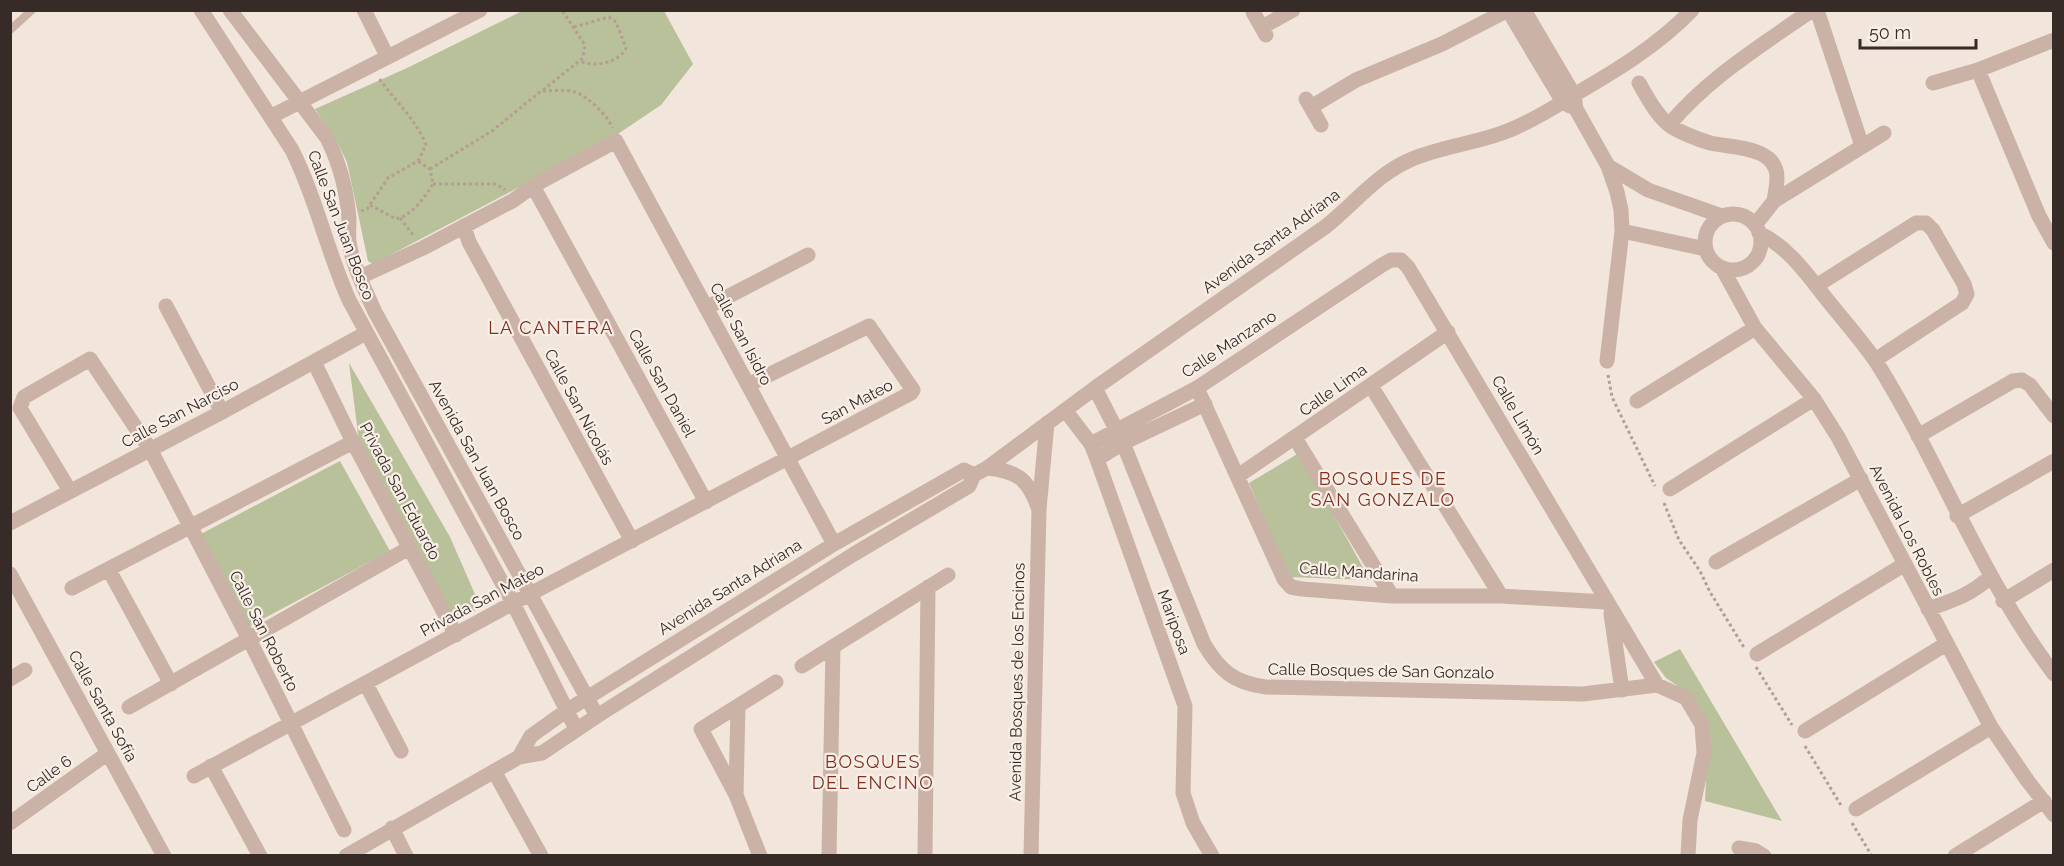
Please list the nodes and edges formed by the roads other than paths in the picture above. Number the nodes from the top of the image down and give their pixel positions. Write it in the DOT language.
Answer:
graph roads {
  1 [pos="32,10"];
  2 [pos="201,10"];
  3 [pos="230,10"];
  4 [pos="364,10"];
  5 [pos="480,10"];
  6 [pos="1293,10"];
  7 [pos="1524,10"];
  8 [pos="1692,10"];
  9 [pos="1812,10"];
  10 [pos="1817,10"];
  11 [pos="1508,11"];
  12 [pos="1253,12"];
  13 [pos="463,14"];
  14 [pos="10,30"];
  15 [pos="2052,44"];
  16 [pos="387,56"];
  17 [pos="1978,70"];
  18 [pos="1639,83"];
  19 [pos="1933,83"];
  20 [pos="299,101"];
  21 [pos="1571,102"];
  22 [pos="272,116"];
  23 [pos="1321,124"];
  24 [pos="1669,125"];
  25 [pos="1884,132"];
  26 [pos="1862,146"];
  27 [pos="1608,166"];
  28 [pos="534,186"];
  29 [pos="1774,201"];
  30 [pos="1722,216"];
  31 [pos="2039,216"];
  32 [pos="464,226"];
  33 [pos="1757,229"];
  34 [pos="2054,229"];
  35 [pos="1622,231"];
  36 [pos="2054,243"];
  37 [pos="1706,249"];
  38 [pos="808,255"];
  39 [pos="1382,265"];
  40 [pos="1722,268"];
  41 [pos="360,277"];
  42 [pos="1816,286"];
  43 [pos="166,306"];
  44 [pos="706,308"];
  45 [pos="376,315"];
  46 [pos="362,326"];
  47 [pos="1755,328"];
  48 [pos="1448,332"];
  49 [pos="1875,360"];
  50 [pos="1607,361"];
  51 [pos="314,362"];
  52 [pos="748,386"];
  53 [pos="1371,386"];
  54 [pos="1095,388"];
  55 [pos="1197,388"];
  56 [pos="1814,399"];
  57 [pos="1637,401"];
  58 [pos="1205,404"];
  59 [pos="1065,410"];
  60 [pos="222,412"];
  61 [pos="2054,416"];
  62 [pos="1047,423"];
  63 [pos="1918,436"];
  64 [pos="1120,437"];
  65 [pos="1295,438"];
  66 [pos="353,442"];
  67 [pos="1091,444"];
  68 [pos="150,449"];
  69 [pos="788,458"];
  70 [pos="1097,459"];
  71 [pos="2054,461"];
  72 [pos="980,471"];
  73 [pos="1238,476"];
  74 [pos="1861,479"];
  75 [pos="70,491"];
  76 [pos="1663,493"];
  77 [pos="706,502"];
  78 [pos="1039,509"];
  79 [pos="1957,516"];
  80 [pos="10,524"];
  81 [pos="191,527"];
  82 [pos="632,541"];
  83 [pos="834,544"];
  84 [pos="409,548"];
  85 [pos="1716,562"];
  86 [pos="1905,564"];
  87 [pos="109,570"];
  88 [pos="2054,570"];
  89 [pos="10,574"];
  90 [pos="948,575"];
  91 [pos="1989,577"];
  92 [pos="928,587"];
  93 [pos="72,588"];
  94 [pos="530,594"];
  95 [pos="1392,596"];
  96 [pos="1501,596"];
  97 [pos="2003,601"];
  98 [pos="513,603"];
  99 [pos="1608,605"];
  100 [pos="1928,609"];
  101 [pos="456,635"];
  102 [pos="249,639"];
  103 [pos="1946,644"];
  104 [pos="833,647"];
  105 [pos="1753,656"];
  106 [pos="802,666"];
  107 [pos="25,670"];
  108 [pos="2054,674"];
  109 [pos="10,679"];
  110 [pos="776,682"];
  111 [pos="171,684"];
  112 [pos="366,684"];
  113 [pos="1657,685"];
  114 [pos="1622,690"];
  115 [pos="586,699"];
  116 [pos="738,706"];
  117 [pos="129,707"];
  118 [pos="566,711"];
  119 [pos="597,716"];
  120 [pos="290,723"];
  121 [pos="1991,727"];
  122 [pos="576,729"];
  123 [pos="1802,736"];
  124 [pos="401,750"];
  125 [pos="108,753"];
  126 [pos="519,757"];
  127 [pos="211,766"];
  128 [pos="494,771"];
  129 [pos="194,776"];
  130 [pos="736,795"];
  131 [pos="2044,801"];
  132 [pos="1856,809"];
  133 [pos="2054,814"];
  134 [pos="10,823"];
  135 [pos="392,828"];
  136 [pos="344,830"];
  137 [pos="1739,848"];
  138 [pos="164,855"];
  139 [pos="260,855"];
  140 [pos="346,855"];
  141 [pos="406,855"];
  142 [pos="541,855"];
  143 [pos="760,855"];
  144 [pos="829,855"];
  145 [pos="925,855"];
  146 [pos="1031,855"];
  147 [pos="1212,855"];
  148 [pos="1688,855"];
  149 [pos="1764,855"];
  150 [pos="1955,855"];
  1 -- 14 [label="lane"];
  2 -- 22 [label="street, Calle San Juan Bosco"];
  3 -- 20 [label="street, Calle San Juan Bosco"];
  4 -- 16 [label="street"];
  5 -- 13 [label="street"];
  6 -- 12 [label="street"];
  7 -- 21 [label="street"];
  8 -- 21 [label="street, Avenida Santa Adriana"];
  9 -- 24 [label="street"];
  10 -- 26 [label="street"];
  11 -- 21 [label="street"];
  11 -- 23 [label="street"];
  13 -- 16 [label="street"];
  15 -- 17 [label="street"];
  16 -- 20 [label="street"];
  17 -- 19 [label="street"];
  17 -- 31 [label="street"];
  18 -- 24 [label="street"];
  20 -- 22 [label="street"];
  20 -- 41 [label="street, Calle San Juan Bosco"];
  21 -- 27 [label="street"];
  21 -- 54 [label="street, Avenida Santa Adriana"];
  22 -- 46 [label="street, Calle San Juan Bosco"];
  24 -- 29 [label="street"];
  25 -- 26 [label="street"];
  26 -- 29 [label="street"];
  27 -- 30 [label="street"];
  27 -- 35 [label="street"];
  28 -- 32 [label="street"];
  28 -- 44 [label="street, Calle San Isidro"];
  28 -- 77 [label="street, Calle San Daniel"];
  29 -- 33 [label="street"];
  30 -- 33 [label="street"];
  30 -- 37 [label="street"];
  31 -- 34 [label="street"];
  31 -- 36 [label="street"];
  32 -- 41 [label="street"];
  32 -- 82 [label="street, Calle San Nicolás"];
  33 -- 40 [label="street"];
  33 -- 42 [label="street"];
  35 -- 37 [label="street"];
  35 -- 50 [label="street"];
  37 -- 40 [label="street"];
  38 -- 44 [label="street"];
  39 -- 48 [label="street, Calle Limón"];
  39 -- 55 [label="street, Calle Manzano"];
  40 -- 47 [label="street, Avenida Los Robles"];
  41 -- 45 [label="street, Calle San Juan Bosco"];
  42 -- 49 [label="street"];
  42 -- 49 [label="street"];
  43 -- 60 [label="street"];
  44 -- 52 [label="street, Calle San Isidro"];
  45 -- 46 [label="street, Calle San Narciso"];
  45 -- 94 [label="street, Avenida San Juan Bosco"];
  46 -- 51 [label="street, Calle San Narciso"];
  46 -- 98 [label="street"];
  47 -- 56 [label="street, Avenida Los Robles"];
  47 -- 57 [label="street"];
  48 -- 53 [label="street, Calle Lima"];
  48 -- 99 [label="street, Calle Limón"];
  49 -- 63 [label="street"];
  51 -- 60 [label="street, Calle San Narciso"];
  51 -- 66 [label="street, Privada San Eduardo"];
  52 -- 69 [label="street, Calle San Isidro"];
  52 -- 69 [label="street, San Mateo"];
  53 -- 65 [label="street, Calle Lima"];
  53 -- 96 [label="street"];
  54 -- 59 [label="street, Avenida Santa Adriana"];
  54 -- 64 [label="street, Calle Bosques de San Gonzalo"];
  55 -- 58 [label="street, Calle Mandarina"];
  55 -- 64 [label="street, Calle Manzano"];
  56 -- 74 [label="street, Avenida Los Robles"];
  56 -- 76 [label="street"];
  58 -- 64 [label="street, Calle Manzano"];
  58 -- 73 [label="street, Calle Mandarina"];
  59 -- 62 [label="street, Avenida Santa Adriana"];
  59 -- 67 [label="street, Mariposa"];
  60 -- 68 [label="street, Calle San Narciso"];
  61 -- 63 [label="street"];
  62 -- 72 [label="street, Avenida Santa Adriana"];
  62 -- 78 [label="street, Avenida Bosques de los Encinos"];
  63 -- 79 [label="street"];
  64 -- 67 [label="street, Calle Manzano"];
  64 -- 70 [label="street, Calle Manzano"];
  64 -- 114 [label="street, Calle Bosques de San Gonzalo"];
  65 -- 73 [label="street, Calle Lima"];
  65 -- 95 [label="street"];
  66 -- 81 [label="street"];
  66 -- 84 [label="street, Privada San Eduardo"];
  67 -- 70 [label="street, Mariposa"];
  68 -- 75 [label="street, Calle San Narciso"];
  68 -- 75 [label="street, Calle San Roberto"];
  68 -- 81 [label="street, Calle San Roberto"];
  69 -- 77 [label="street, Privada San Mateo"];
  69 -- 83 [label="street, Calle San Isidro"];
  70 -- 147 [label="street, Mariposa"];
  71 -- 79 [label="street"];
  72 -- 78 [label="street, Avenida Bosques de los Encinos"];
  72 -- 83 [label="street, Avenida Santa Adriana"];
  72 -- 119 [label="street, Avenida Santa Adriana"];
  73 -- 95 [label="street, Calle Mandarina"];
  74 -- 85 [label="street"];
  74 -- 86 [label="street, Avenida Los Robles"];
  75 -- 80 [label="street, Calle San Narciso"];
  77 -- 82 [label="street, Privada San Mateo"];
  78 -- 146 [label="street, Avenida Bosques de los Encinos"];
  79 -- 91 [label="street"];
  81 -- 87 [label="street"];
  81 -- 102 [label="street, Calle San Roberto"];
  82 -- 94 [label="street, Privada San Mateo"];
  83 -- 115 [label="street, Avenida Santa Adriana"];
  84 -- 101 [label="street, Privada San Eduardo"];
  84 -- 102 [label="street"];
  86 -- 100 [label="street, Avenida Los Robles"];
  86 -- 105 [label="street"];
  87 -- 93 [label="street"];
  87 -- 111 [label="street"];
  88 -- 97 [label="street"];
  89 -- 125 [label="street, Calle Santa Sofía"];
  90 -- 92 [label="street"];
  91 -- 97 [label="street"];
  91 -- 100 [label="street"];
  92 -- 104 [label="street"];
  92 -- 145 [label="street"];
  94 -- 98 [label="street, Privada San Mateo"];
  94 -- 115 [label="street, Avenida San Juan Bosco"];
  95 -- 96 [label="street, Calle Mandarina"];
  96 -- 99 [label="street, Calle Mandarina"];
  97 -- 108 [label="street"];
  98 -- 101 [label="street, Privada San Mateo"];
  98 -- 118 [label="street"];
  99 -- 113 [label="street, Calle Limón"];
  99 -- 114 [label="street, Calle Limón"];
  100 -- 103 [label="street, Avenida Los Robles"];
  101 -- 112 [label="street, Privada San Mateo"];
  102 -- 111 [label="street"];
  102 -- 120 [label="street, Calle San Roberto"];
  103 -- 121 [label="street, Avenida Los Robles"];
  103 -- 123 [label="street"];
  104 -- 106 [label="street"];
  104 -- 144 [label="street"];
  107 -- 109 [label="street"];
  110 -- 116 [label="street"];
  111 -- 117 [label="street"];
  112 -- 120 [label="street, Privada San Mateo"];
  112 -- 124 [label="street"];
  113 -- 114 [label="street, Calle Bosques de San Gonzalo"];
  113 -- 148 [label="street"];
  115 -- 118 [label="street, Avenida Santa Adriana"];
  115 -- 119 [label="street, Avenida San Juan Bosco"];
  116 -- 130 [label="street"];
  116 -- 130 [label="street"];
  118 -- 122 [label="street"];
  118 -- 126 [label="street, Avenida Santa Adriana"];
  119 -- 122 [label="street, Avenida Santa Adriana"];
  120 -- 127 [label="street, Privada San Mateo"];
  120 -- 136 [label="street, Calle San Roberto"];
  121 -- 131 [label="street, Avenida Los Robles"];
  121 -- 132 [label="street"];
  122 -- 126 [label="street, Avenida Santa Adriana"];
  125 -- 134 [label="street, Calle 6"];
  125 -- 138 [label="street, Calle Santa Sofía"];
  126 -- 128 [label="street, Avenida Santa Adriana"];
  127 -- 129 [label="street, Privada San Mateo"];
  127 -- 139 [label="street"];
  128 -- 135 [label="street, Avenida Santa Adriana"];
  128 -- 142 [label="street"];
  130 -- 143 [label="street"];
  131 -- 133 [label="street, Avenida Los Robles"];
  131 -- 150 [label="street"];
  135 -- 140 [label="street, Avenida Santa Adriana"];
  135 -- 141 [label="street"];
  137 -- 149 [label="street"];
}
